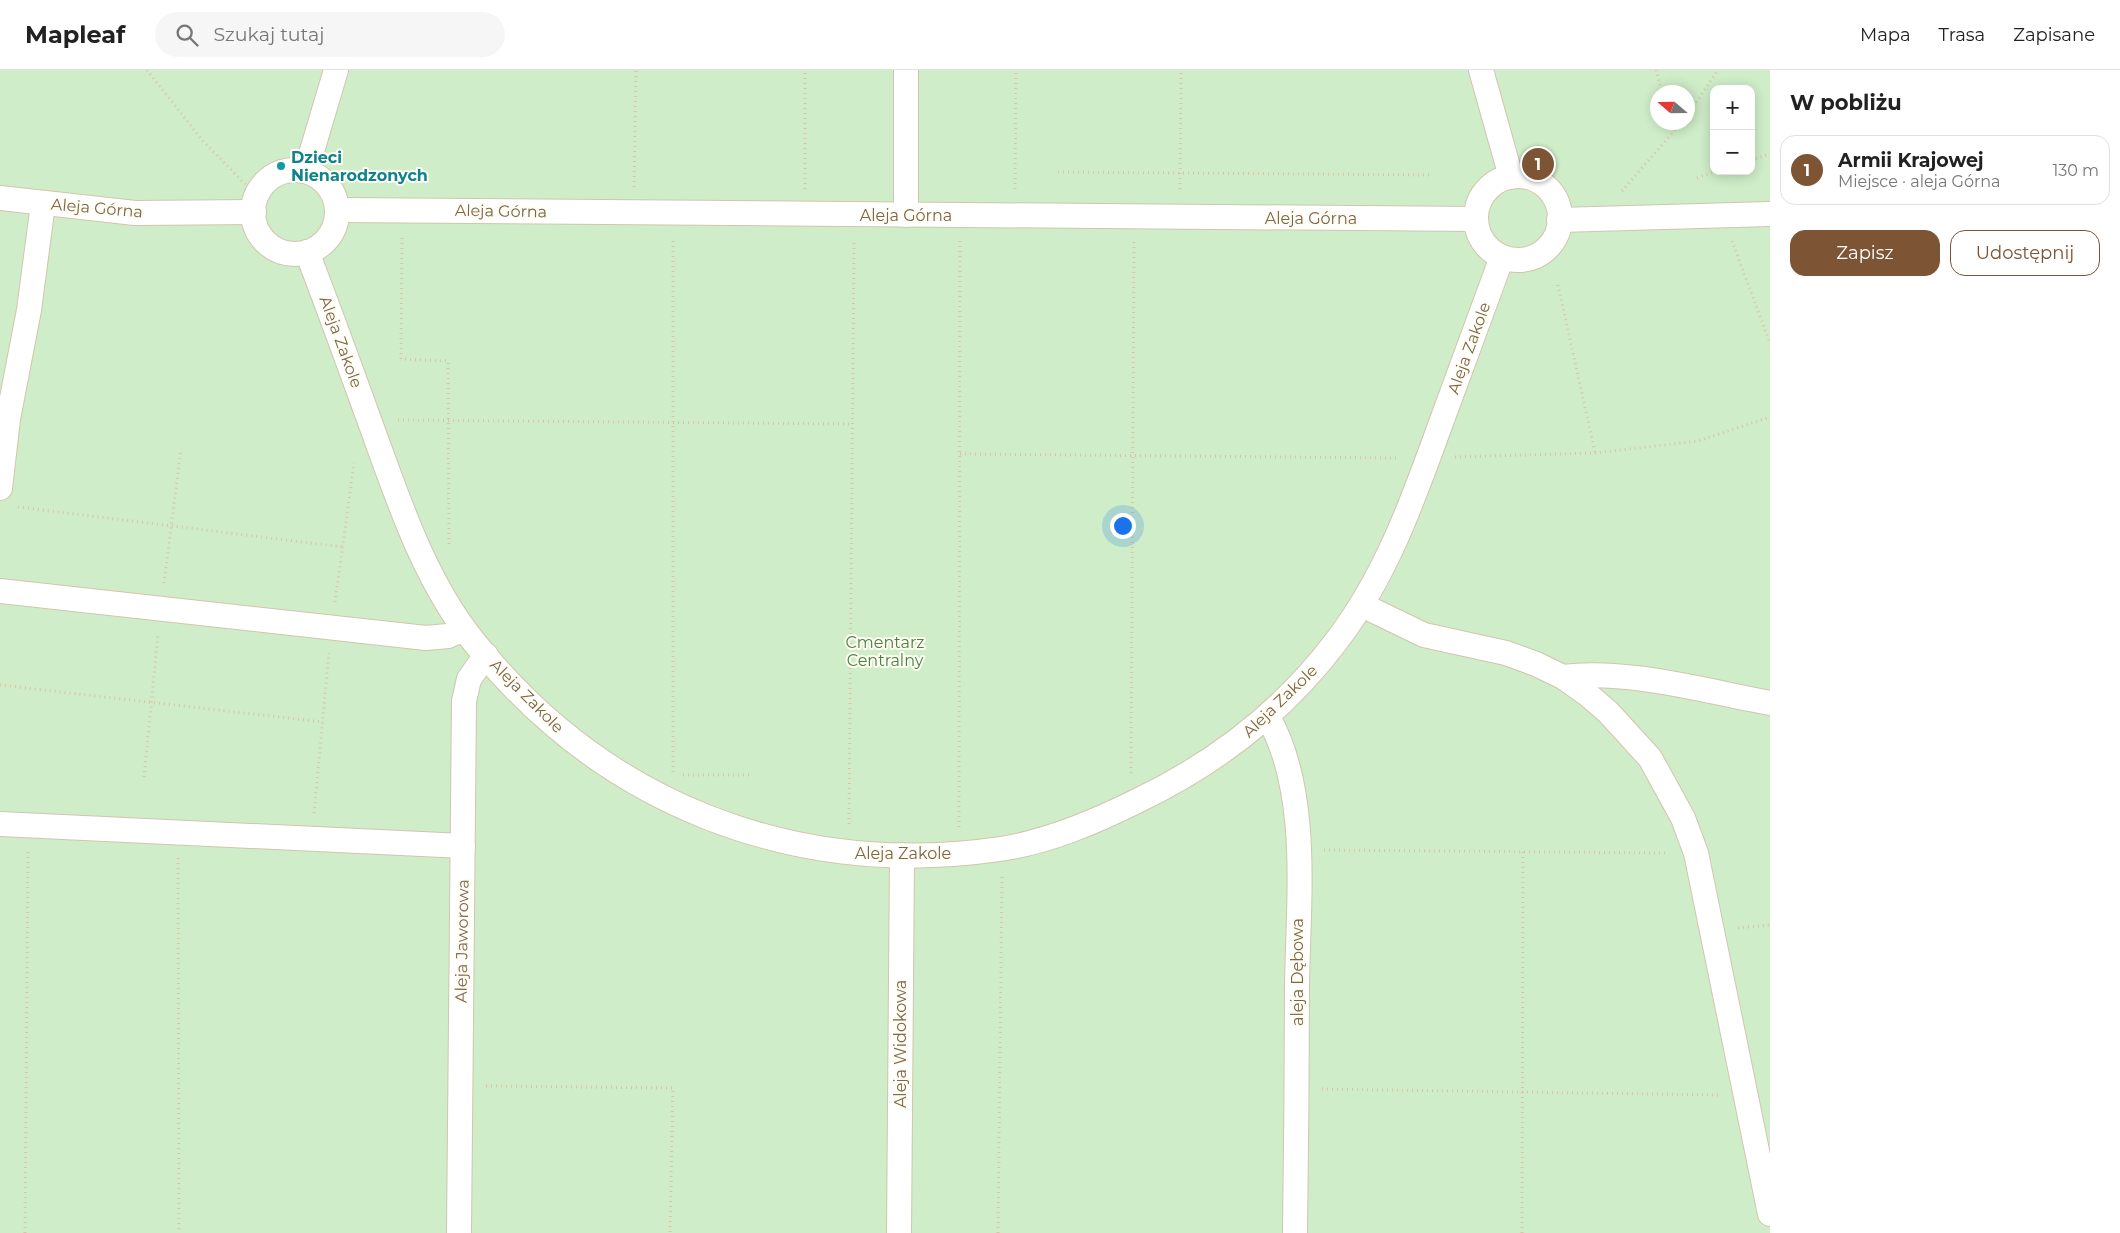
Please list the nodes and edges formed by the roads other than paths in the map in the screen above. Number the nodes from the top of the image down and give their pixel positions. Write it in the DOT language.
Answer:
graph roads {
  1 [pos="336,70"];
  2 [pos="906,70"];
  3 [pos="1481,70"];
  4 [pos="306,171"];
  5 [pos="1511,177"];
  6 [pos="0,198"];
  7 [pos="256,203"];
  8 [pos="43,204"];
  9 [pos="337,210"];
  10 [pos="1770,214"];
  11 [pos="906,215"];
  12 [pos="1476,219"];
  13 [pos="1559,220"];
  14 [pos="307,252"];
  15 [pos="1502,257"];
  16 [pos="5,497"];
  17 [pos="0,591"];
  18 [pos="1362,605"];
  19 [pos="464,629"];
  20 [pos="486,655"];
  21 [pos="1563,677"];
  22 [pos="1770,703"];
  23 [pos="1268,717"];
  24 [pos="0,824"];
  25 [pos="463,846"];
  26 [pos="902,855"];
  27 [pos="1770,1214"];
  28 [pos="459,1233"];
  29 [pos="899,1233"];
  30 [pos="1295,1233"];
  1 -- 4 [label="street"];
  2 -- 11 [label="street"];
  3 -- 5 [label="street"];
  4 -- 7 [label="street"];
  4 -- 9 [label="street"];
  5 -- 12 [label="street"];
  5 -- 13 [label="street"];
  6 -- 8 [label="street, Aleja Górna"];
  7 -- 8 [label="street, Aleja Górna"];
  7 -- 14 [label="street"];
  8 -- 16 [label="street"];
  9 -- 11 [label="street, Aleja Górna"];
  9 -- 14 [label="street"];
  10 -- 13 [label="street"];
  11 -- 12 [label="street, Aleja Górna"];
  12 -- 15 [label="street"];
  13 -- 15 [label="street"];
  14 -- 19 [label="street, Aleja Zakole"];
  15 -- 18 [label="street, Aleja Zakole"];
  17 -- 19 [label="street"];
  18 -- 21 [label="street"];
  18 -- 23 [label="street, Aleja Zakole"];
  19 -- 20 [label="street, Aleja Zakole"];
  20 -- 25 [label="street, Aleja Jaworowa"];
  20 -- 26 [label="street, Aleja Zakole"];
  21 -- 22 [label="street"];
  21 -- 27 [label="street"];
  23 -- 26 [label="street, Aleja Zakole"];
  23 -- 30 [label="street, aleja Dębowa"];
  24 -- 25 [label="street"];
  25 -- 28 [label="street, Aleja Jaworowa"];
  26 -- 29 [label="street, Aleja Widokowa"];
}
